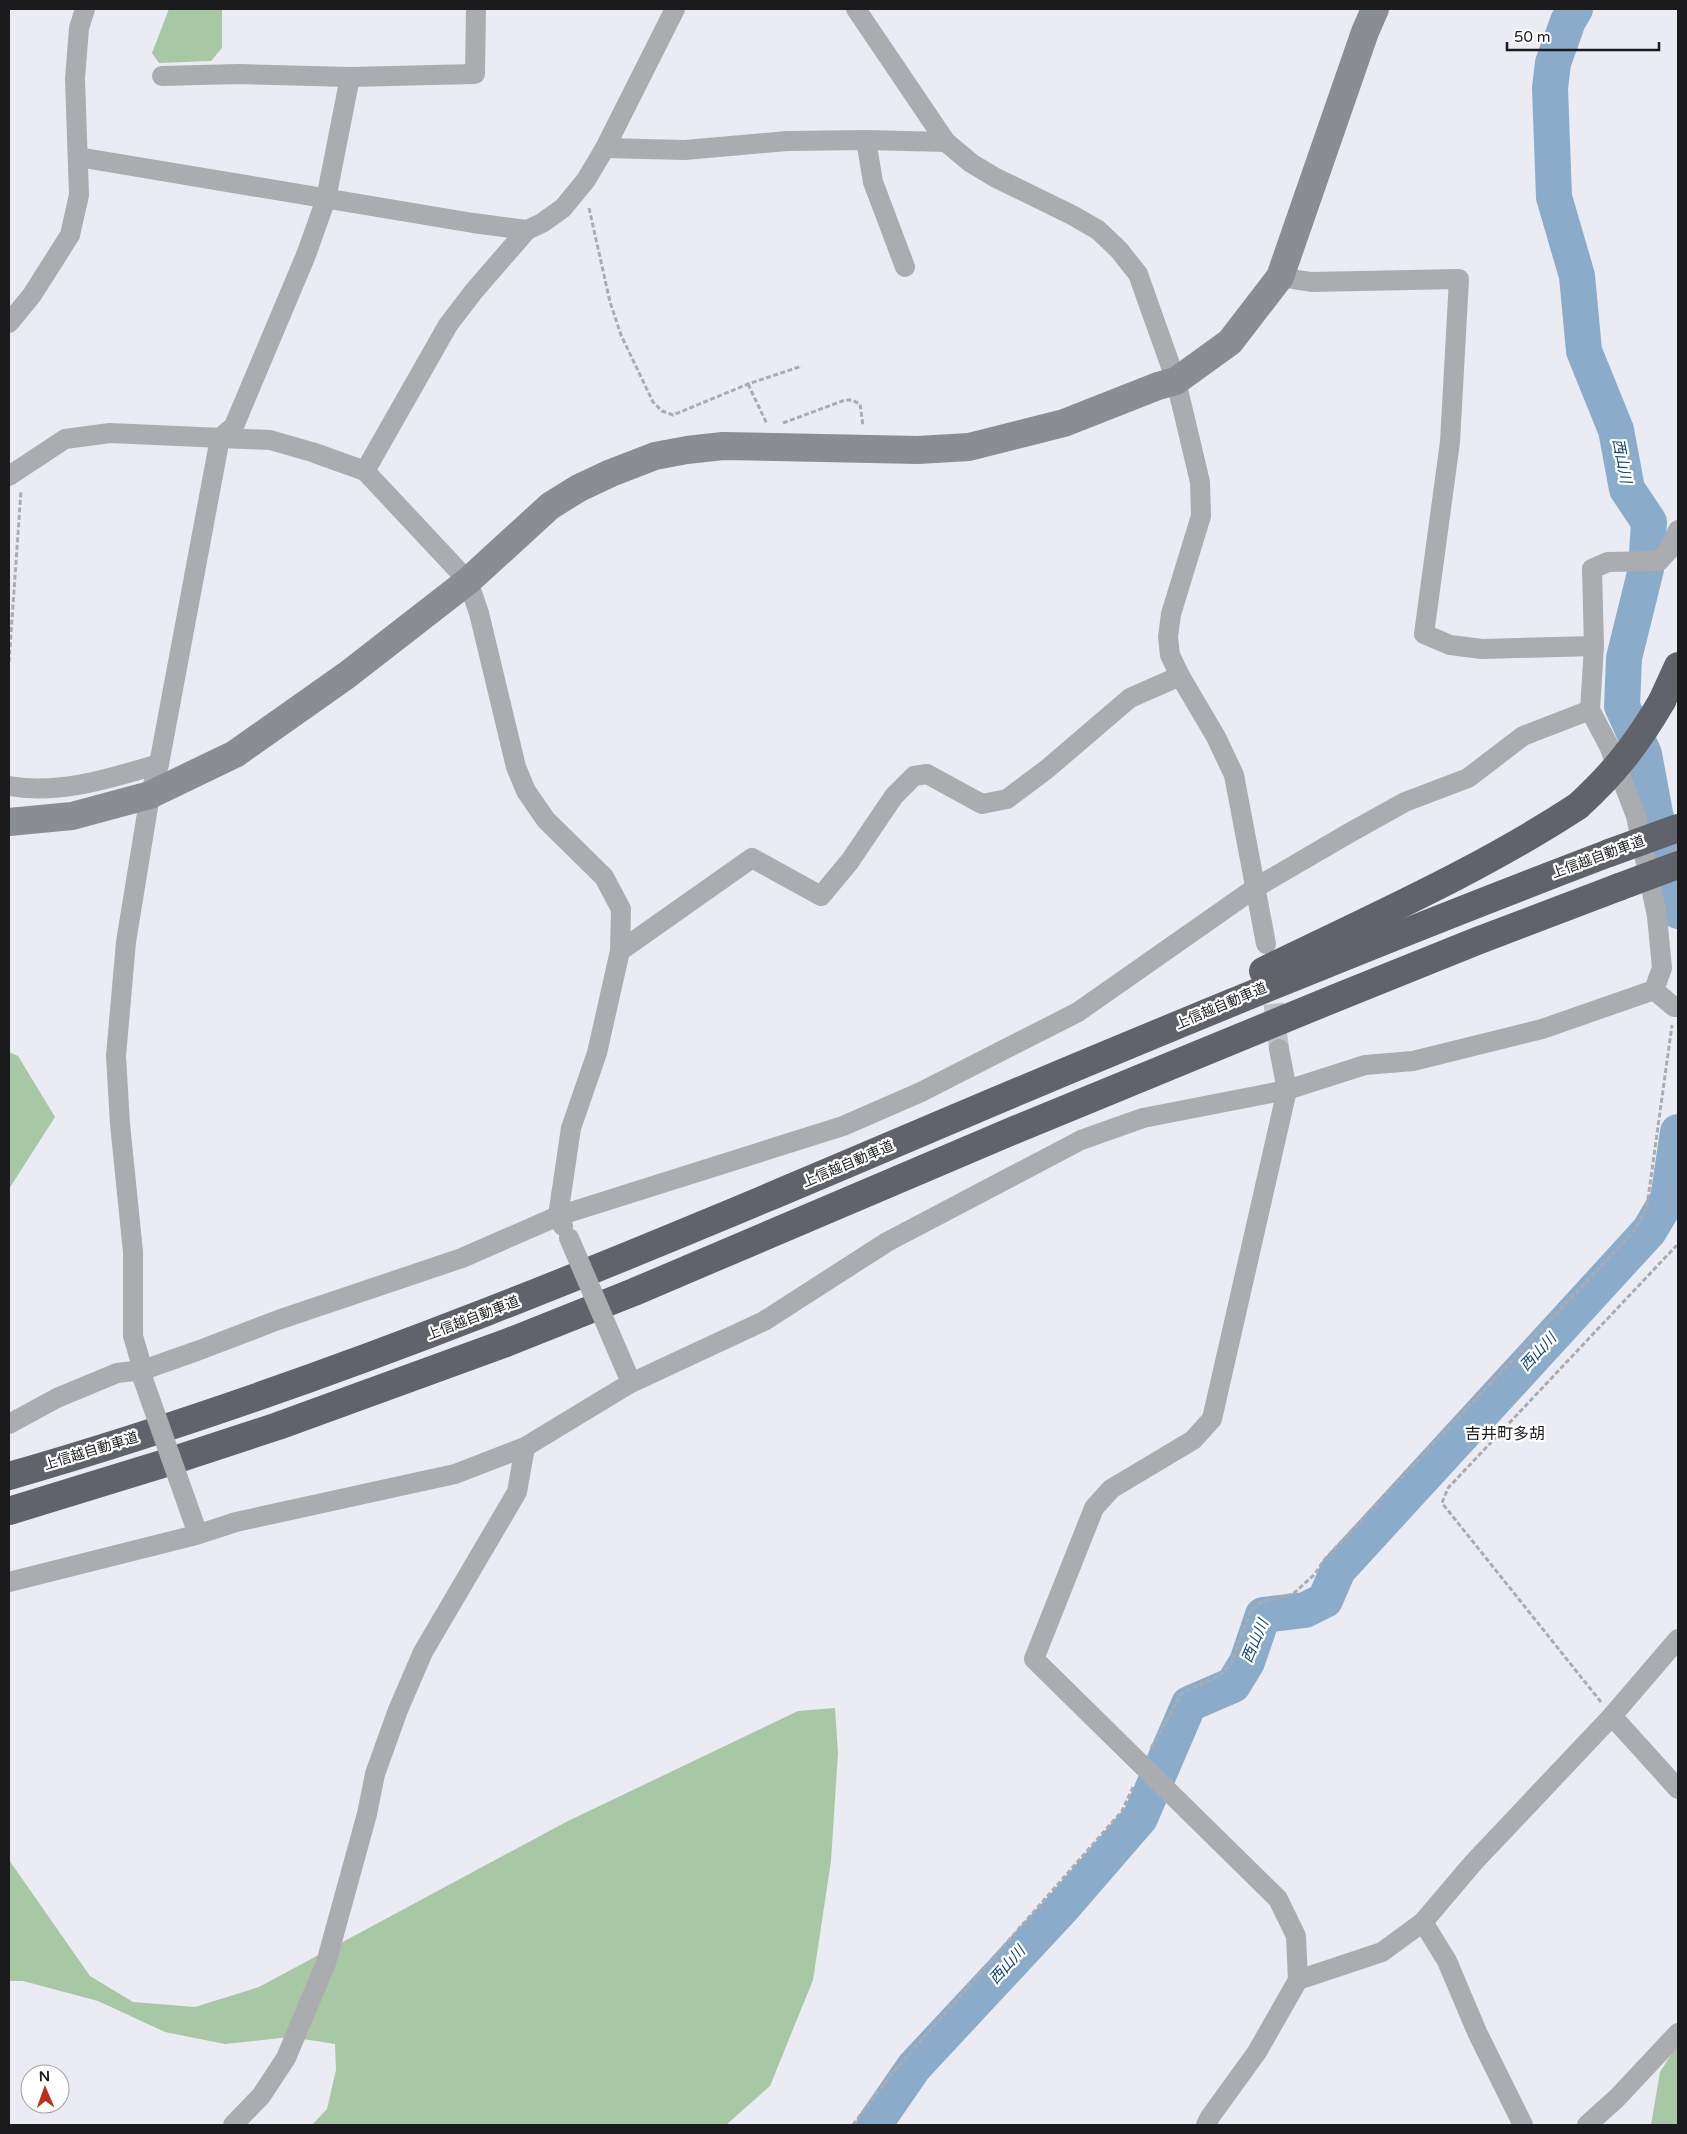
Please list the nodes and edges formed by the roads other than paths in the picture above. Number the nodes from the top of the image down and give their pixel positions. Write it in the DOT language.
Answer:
graph roads {
  1 [pos="85,9"];
  2 [pos="476,9"];
  3 [pos="675,9"];
  4 [pos="856,9"];
  5 [pos="1375,9"];
  6 [pos="162,76"];
  7 [pos="350,77"];
  8 [pos="866,140"];
  9 [pos="946,142"];
  10 [pos="605,148"];
  11 [pos="78,157"];
  12 [pos="326,199"];
  13 [pos="527,230"];
  14 [pos="905,267"];
  15 [pos="1280,277"];
  16 [pos="9,323"];
  17 [pos="1176,381"];
  18 [pos="220,438"];
  19 [pos="16,471"];
  20 [pos="365,471"];
  21 [pos="1678,530"];
  22 [pos="468,581"];
  23 [pos="1594,646"];
  24 [pos="1678,666"];
  25 [pos="1180,676"];
  26 [pos="1590,710"];
  27 [pos="159,764"];
  28 [pos="9,786"];
  29 [pos="150,795"];
  30 [pos="9,822"];
  31 [pos="1678,828"];
  32 [pos="1678,865"];
  33 [pos="1678,881"];
  34 [pos="1255,888"];
  35 [pos="1620,894"];
  36 [pos="1266,944"];
  37 [pos="620,951"];
  38 [pos="1654,990"];
  39 [pos="1676,1007"];
  40 [pos="1279,1049"];
  41 [pos="1287,1090"];
  42 [pos="1003,1098"];
  43 [pos="558,1216"];
  44 [pos="143,1374"];
  45 [pos="628,1378"];
  46 [pos="9,1424"];
  47 [pos="525,1446"];
  48 [pos="9,1476"];
  49 [pos="9,1511"];
  50 [pos="195,1529"];
  51 [pos="9,1582"];
  52 [pos="1678,1639"];
  53 [pos="1612,1716"];
  54 [pos="1678,1789"];
  55 [pos="1423,1922"];
  56 [pos="1298,1980"];
  57 [pos="1678,2033"];
  58 [pos="233,2125"];
  59 [pos="1206,2125"];
  60 [pos="1523,2125"];
  61 [pos="1587,2125"];
  1 -- 11 [label="street"];
  2 -- 7 [label="street"];
  3 -- 10 [label="street"];
  4 -- 9 [label="street"];
  5 -- 15 [label="street"];
  6 -- 7 [label="street"];
  7 -- 12 [label="street"];
  8 -- 9 [label="street"];
  8 -- 10 [label="street"];
  8 -- 14 [label="street"];
  9 -- 17 [label="street"];
  10 -- 13 [label="street"];
  11 -- 12 [label="street"];
  11 -- 16 [label="street"];
  12 -- 13 [label="street"];
  12 -- 18 [label="street"];
  13 -- 20 [label="street"];
  15 -- 17 [label="street"];
  15 -- 23 [label="street"];
  17 -- 22 [label="street"];
  17 -- 25 [label="street"];
  18 -- 19 [label="street"];
  18 -- 20 [label="street"];
  18 -- 27 [label="street"];
  20 -- 22 [label="street"];
  21 -- 23 [label="street"];
  22 -- 29 [label="street"];
  22 -- 37 [label="street"];
  23 -- 26 [label="street"];
  24 -- 42 [label="highway, bridge"];
  25 -- 34 [label="street"];
  25 -- 37 [label="street"];
  26 -- 34 [label="street"];
  26 -- 38 [label="street"];
  27 -- 28 [label="street"];
  27 -- 29 [label="street"];
  29 -- 30 [label="street"];
  29 -- 44 [label="street"];
  31 -- 42 [label="highway, 上信越自動車道, bridge"];
  32 -- 35 [label="highway, bridge"];
  33 -- 35 [label="highway"];
  34 -- 36 [label="street"];
  34 -- 43 [label="street"];
  35 -- 49 [label="highway"];
  37 -- 43 [label="street"];
  38 -- 39 [label="street"];
  38 -- 41 [label="street"];
  40 -- 41 [label="street"];
  41 -- 45 [label="street"];
  41 -- 56 [label="street"];
  42 -- 48 [label="highway, 上信越自動車道"];
  43 -- 44 [label="street"];
  43 -- 45 [label="street, bridge"];
  44 -- 46 [label="street"];
  44 -- 50 [label="street, bridge"];
  45 -- 47 [label="street"];
  47 -- 50 [label="street"];
  47 -- 58 [label="street"];
  50 -- 51 [label="street"];
  52 -- 53 [label="street"];
  53 -- 54 [label="street"];
  53 -- 55 [label="street"];
  55 -- 56 [label="street"];
  55 -- 60 [label="street"];
  56 -- 59 [label="street"];
  57 -- 61 [label="street"];
}
